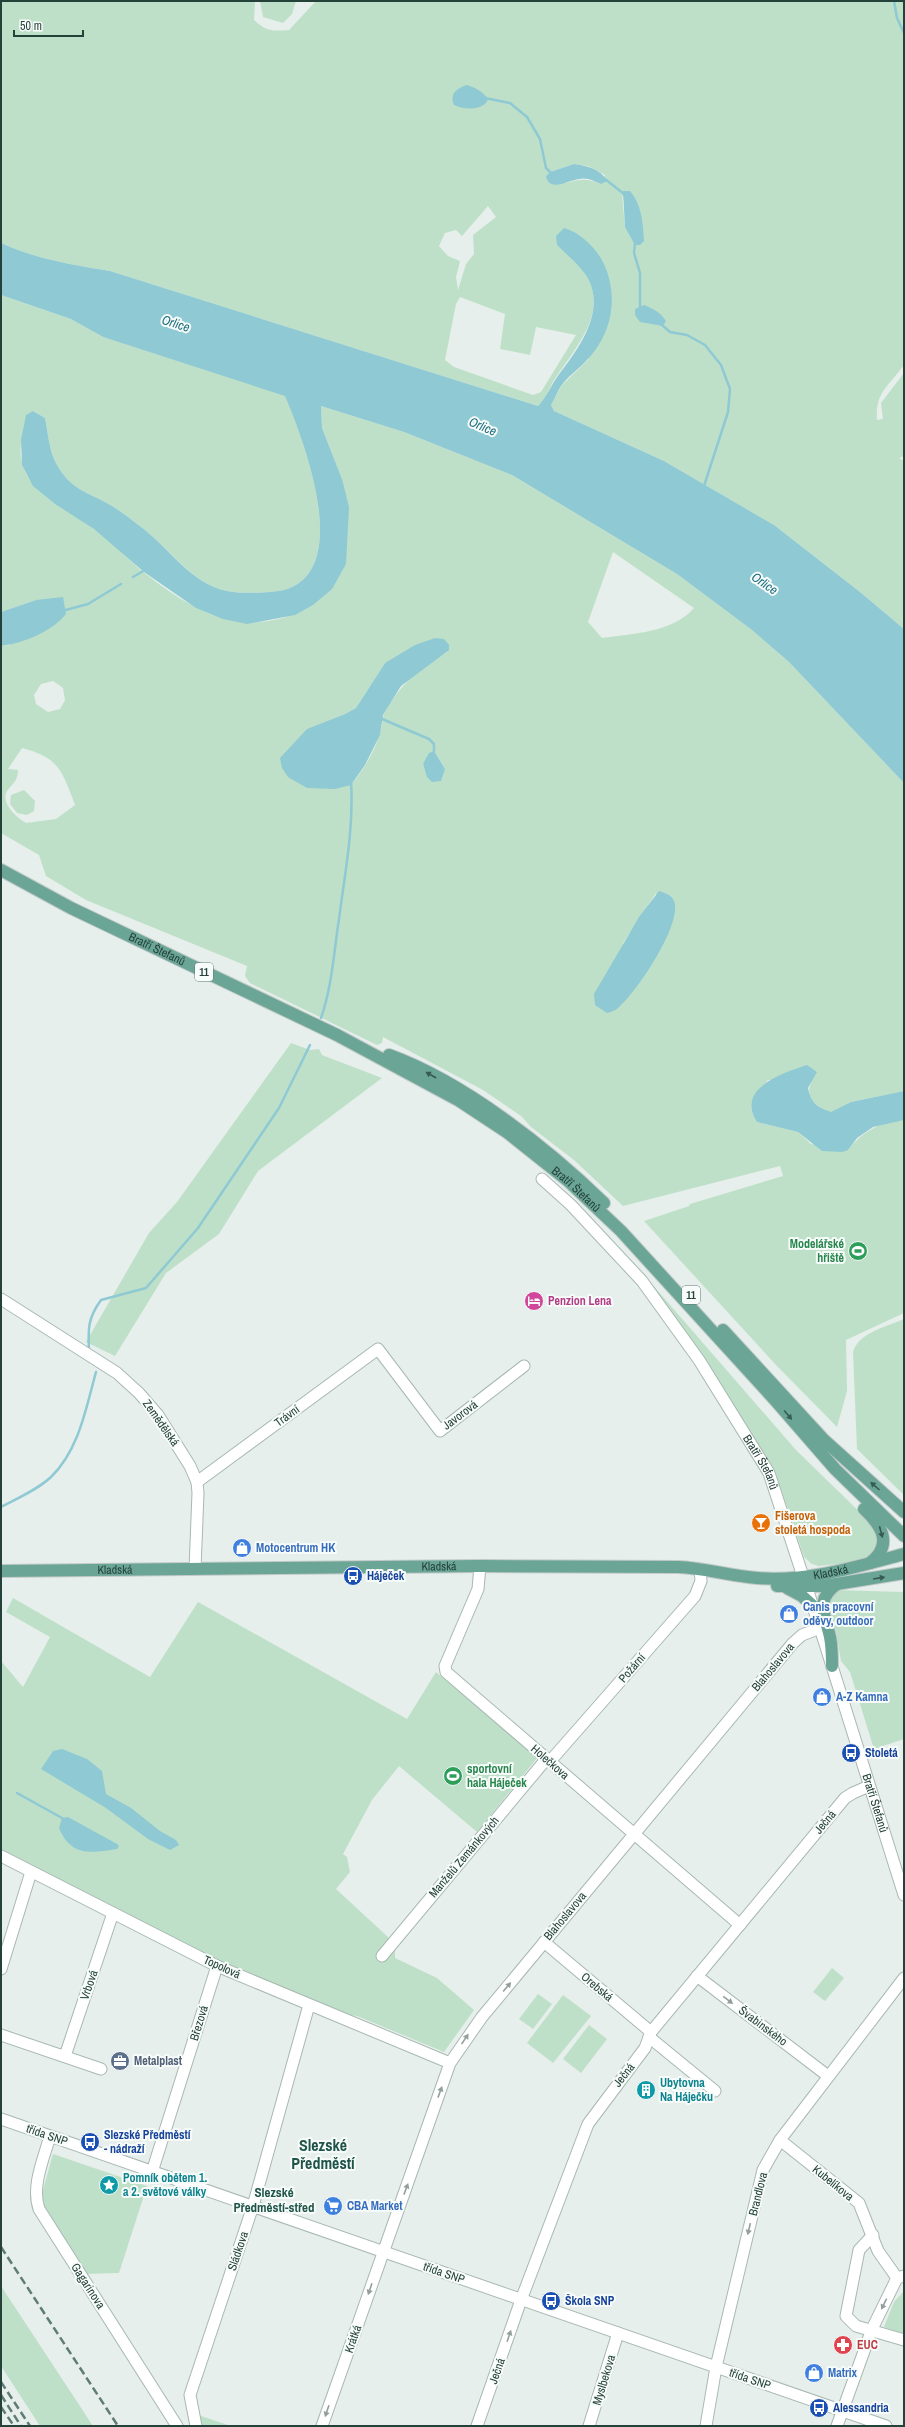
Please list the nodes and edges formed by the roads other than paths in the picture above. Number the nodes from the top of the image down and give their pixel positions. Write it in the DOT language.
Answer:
graph roads {
  1 [pos="1,870"];
  2 [pos="337,1035"];
  3 [pos="542,1179"];
  4 [pos="1,1299"];
  5 [pos="378,1349"];
  6 [pos="524,1366"];
  7 [pos="824,1457"];
  8 [pos="197,1482"];
  9 [pos="904,1512"];
  10 [pos="904,1536"];
  11 [pos="903,1554"];
  12 [pos="870,1564"];
  13 [pos="480,1566"];
  14 [pos="195,1569"];
  15 [pos="700,1569"];
  16 [pos="1,1571"];
  17 [pos="904,1572"];
  18 [pos="756,1578"];
  19 [pos="806,1582"];
  20 [pos="837,1584"];
  21 [pos="786,1587"];
  22 [pos="814,1607"];
  23 [pos="820,1628"];
  24 [pos="832,1666"];
  25 [pos="548,1760"];
  26 [pos="869,1786"];
  27 [pos="634,1834"];
  28 [pos="1,1856"];
  29 [pos="31,1872"];
  30 [pos="904,1895"];
  31 [pos="113,1913"];
  32 [pos="740,1925"];
  33 [pos="544,1942"];
  34 [pos="382,1956"];
  35 [pos="217,1966"];
  36 [pos="1,1969"];
  37 [pos="697,1976"];
  38 [pos="904,1978"];
  39 [pos="309,2005"];
  40 [pos="650,2034"];
  41 [pos="1,2035"];
  42 [pos="64,2056"];
  43 [pos="450,2063"];
  44 [pos="101,2069"];
  45 [pos="828,2076"];
  46 [pos="716,2091"];
  47 [pos="1,2119"];
  48 [pos="50,2136"];
  49 [pos="780,2140"];
  50 [pos="152,2172"];
  51 [pos="253,2206"];
  52 [pos="873,2235"];
  53 [pos="383,2252"];
  54 [pos="900,2277"];
  55 [pos="521,2300"];
  56 [pos="872,2329"];
  57 [pos="618,2333"];
  58 [pos="904,2340"];
  59 [pos="716,2367"];
  60 [pos="842,2411"];
  61 [pos="178,2426"];
  62 [pos="196,2426"];
  63 [pos="322,2426"];
  64 [pos="478,2426"];
  65 [pos="589,2426"];
  66 [pos="706,2426"];
  67 [pos="837,2426"];
  68 [pos="886,2426"];
  1 -- 2 [label="main road, Bratří Štefanů / 11"];
  2 -- 7 [label="main road, Bratří Štefanů / 11, one-way"];
  9 -- 2 [label="main road, Bratří Štefanů / 11, one-way"];
  3 -- 19 [label="street, Bratří Štefanů"];
  4 -- 8 [label="street, Zemědělská"];
  5 -- 6 [label="street, Javorová"];
  5 -- 8 [label="street, Trávní"];
  7 -- 10 [label="main road, Bratří Štefanů / 11"];
  7 -- 12 [label="main road, one-way"];
  8 -- 14 [label="street, Zemědělská"];
  11 -- 12 [label="main road, Kladská"];
  12 -- 19 [label="main road, Kladská"];
  13 -- 14 [label="main road, Kladská"];
  13 -- 15 [label="main road, Kladská"];
  13 -- 25 [label="street, Holečkova"];
  14 -- 16 [label="main road, Kladská"];
  15 -- 18 [label="main road, Kladská"];
  15 -- 25 [label="street, Požární"];
  20 -- 17 [label="main road, Kladská, one-way"];
  18 -- 19 [label="main road, Kladská"];
  18 -- 21 [label="main road, Kladská"];
  19 -- 20 [label="main road, Kladská"];
  19 -- 21 [label="main road, Kladská"];
  19 -- 22 [label="street, Bratří Štefanů"];
  20 -- 24 [label="main road"];
  21 -- 22 [label="main road"];
  22 -- 23 [label="street, Bratří Štefanů"];
  23 -- 24 [label="street, Bratří Štefanů"];
  23 -- 27 [label="street, Blahoslavova"];
  24 -- 26 [label="street, Bratří Štefanů"];
  25 -- 27 [label="street, Holečkova"];
  25 -- 34 [label="street, Manželů Zemánkových"];
  26 -- 30 [label="street, Bratří Štefanů"];
  26 -- 32 [label="street, Ječná"];
  27 -- 32 [label="street, Holečkova"];
  27 -- 33 [label="street, Blahoslavova"];
  28 -- 29 [label="street, Topolová"];
  29 -- 31 [label="street, Topolová"];
  29 -- 36 [label="street"];
  31 -- 35 [label="street, Topolová"];
  31 -- 42 [label="street, Vrbová"];
  32 -- 37 [label="street, Ječná"];
  33 -- 40 [label="street, Orebská"];
  43 -- 33 [label="street, Blahoslavova, one-way"];
  35 -- 39 [label="street, Topolová"];
  35 -- 50 [label="street, Březová"];
  37 -- 40 [label="street, Ječná"];
  37 -- 45 [label="street, Švabinského, one-way"];
  38 -- 45 [label="street, Brandlova"];
  39 -- 43 [label="street, Topolová"];
  39 -- 51 [label="street, Sládkova"];
  40 -- 46 [label="street, Orebská"];
  40 -- 55 [label="street, Ječná"];
  41 -- 42 [label="street"];
  42 -- 44 [label="street"];
  53 -- 43 [label="street, Blahoslavova, one-way"];
  45 -- 49 [label="street, Brandlova"];
  47 -- 48 [label="street, třída SNP"];
  48 -- 50 [label="street, třída SNP"];
  48 -- 61 [label="street, Gagarinova"];
  49 -- 52 [label="street, Kubelíkova"];
  49 -- 59 [label="street, Brandlova, one-way"];
  50 -- 51 [label="street, třída SNP"];
  51 -- 53 [label="street, třída SNP"];
  51 -- 62 [label="street, Sládkova"];
  52 -- 54 [label="street, Kubelíkova"];
  52 -- 56 [label="street"];
  53 -- 55 [label="street, třída SNP"];
  53 -- 63 [label="street, Krátká, one-way"];
  54 -- 56 [label="street, Kubelíkova, one-way"];
  55 -- 57 [label="street, třída SNP"];
  64 -- 55 [label="street, Ječná, one-way"];
  56 -- 58 [label="street"];
  56 -- 60 [label="street, Kubelíkova"];
  57 -- 59 [label="street, třída SNP"];
  57 -- 65 [label="street, Myslbekova"];
  59 -- 60 [label="street, třída SNP"];
  59 -- 66 [label="street, Brandlova"];
  60 -- 67 [label="street, Kubelíkova"];
  60 -- 68 [label="street, třída SNP"];
}
